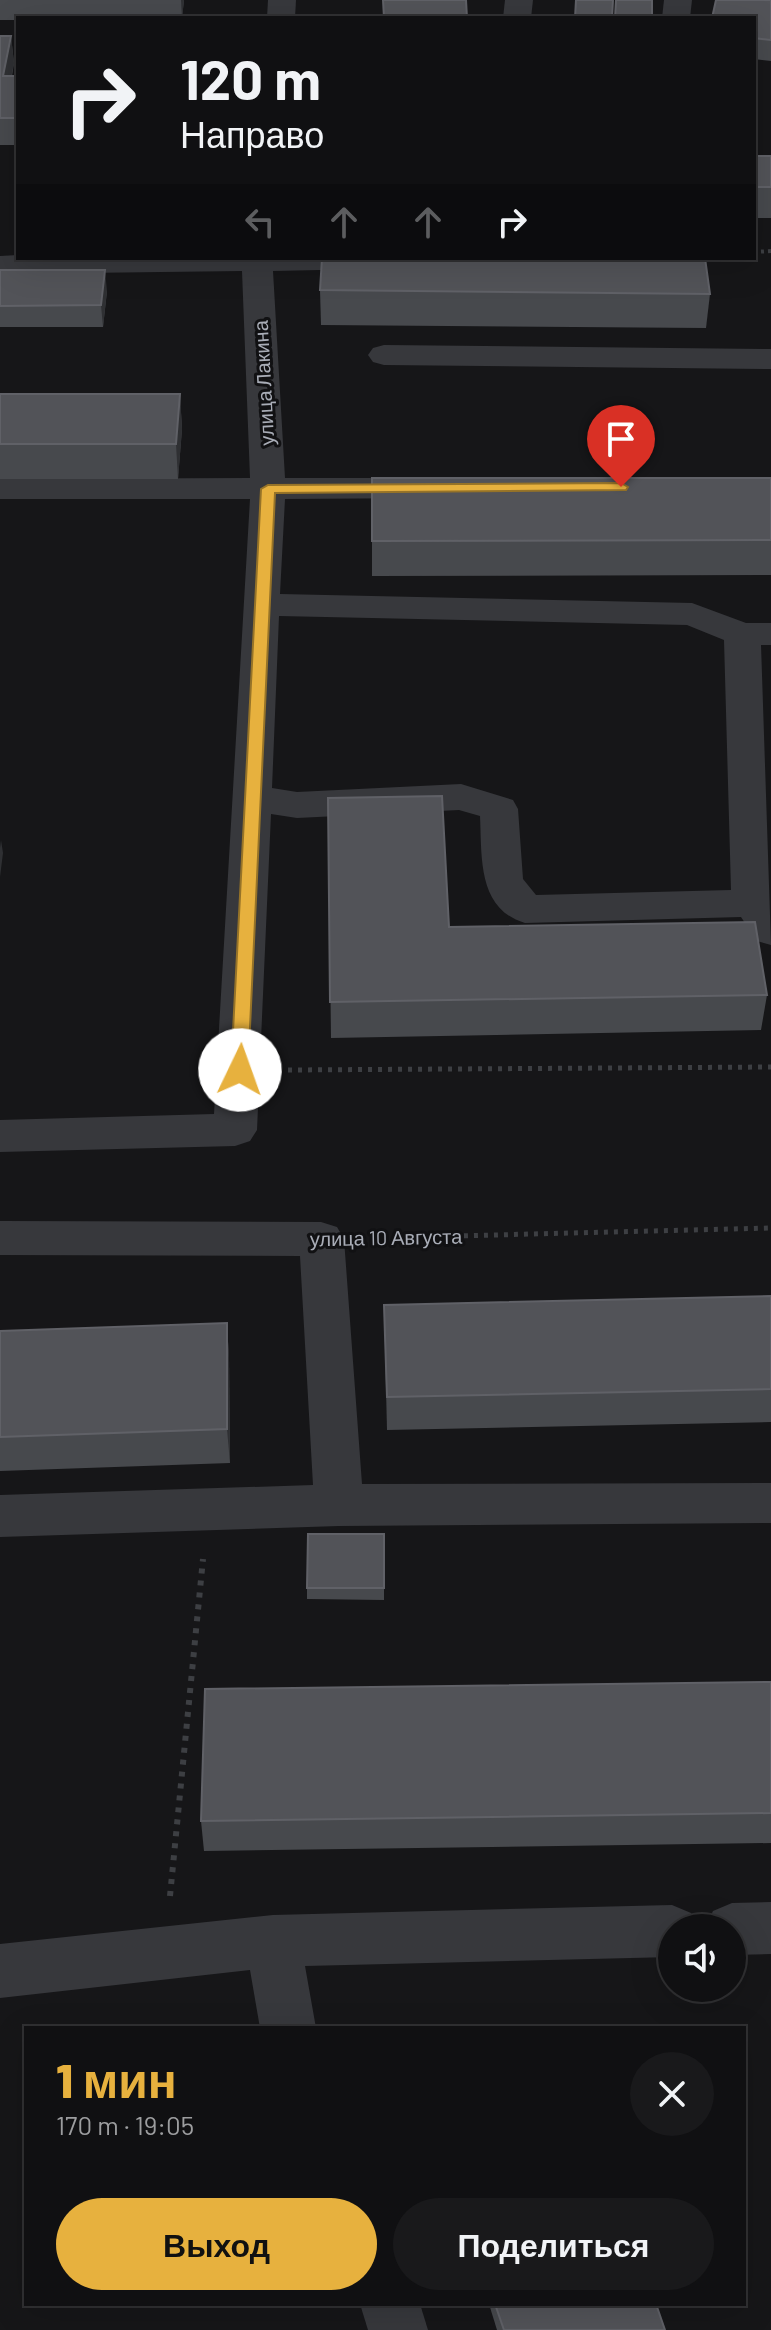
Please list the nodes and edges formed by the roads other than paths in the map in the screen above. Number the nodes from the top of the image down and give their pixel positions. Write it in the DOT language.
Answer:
graph roads {
  1 [pos="257,260"];
  2 [pos="366,260"];
  3 [pos="0,265"];
  4 [pos="384,355"];
  5 [pos="771,359"];
  6 [pos="459,488"];
  7 [pos="0,489"];
  8 [pos="268,489"];
  9 [pos="263,605"];
  10 [pos="757,634"];
  11 [pos="253,798"];
  12 [pos="762,917"];
  13 [pos="0,1136"];
  14 [pos="0,1238"];
  15 [pos="771,1503"];
  16 [pos="339,1505"];
  17 [pos="0,1516"];
  18 [pos="771,1928"];
  19 [pos="746,1929"];
  20 [pos="658,1931"];
  21 [pos="273,1941"];
  22 [pos="0,1971"];
  23 [pos="288,2026"];
  24 [pos="391,2306"];
  25 [pos="398,2330"];
  1 -- 2 [label="street"];
  1 -- 3 [label="street"];
  1 -- 8 [label="street, улица Лакина"];
  4 -- 5 [label="street"];
  6 -- 8 [label="street"];
  7 -- 8 [label="street"];
  8 -- 9 [label="street, улица Лакина"];
  9 -- 10 [label="street"];
  9 -- 11 [label="street, улица Лакина"];
  10 -- 12 [label="street"];
  11 -- 12 [label="street"];
  11 -- 13 [label="street, улица Лакина"];
  14 -- 16 [label="street, улица 10 Августа"];
  15 -- 16 [label="street"];
  16 -- 17 [label="street"];
  18 -- 19 [label="street"];
  20 -- 21 [label="street"];
  21 -- 22 [label="street"];
  21 -- 23 [label="street"];
  24 -- 25 [label="street"];
}
